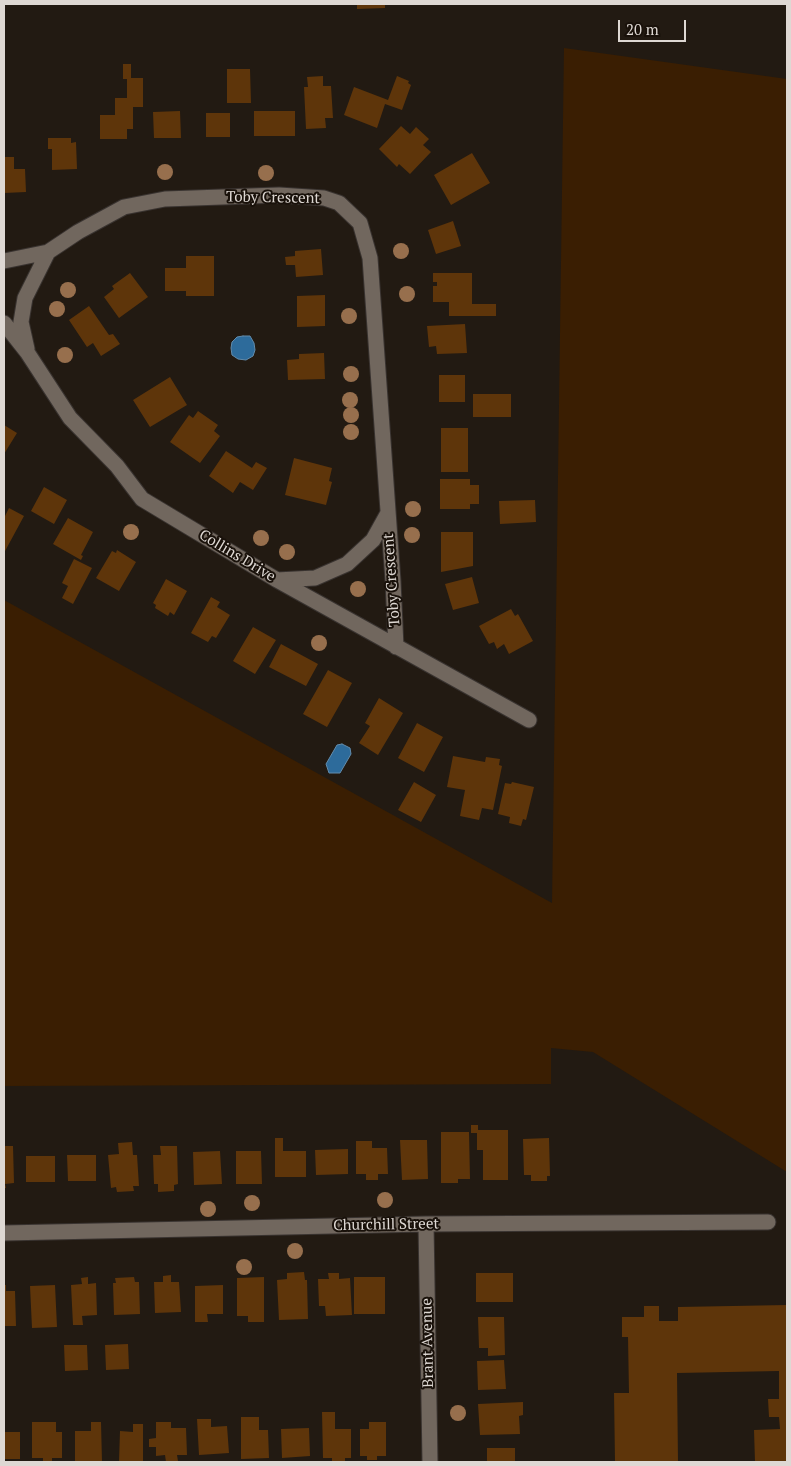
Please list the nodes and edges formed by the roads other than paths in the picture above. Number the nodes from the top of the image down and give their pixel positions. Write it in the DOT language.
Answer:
graph roads {
  1 [pos="48,252"];
  2 [pos="4,261"];
  3 [pos="4,323"];
  4 [pos="28,352"];
  5 [pos="388,513"];
  6 [pos="278,580"];
  7 [pos="396,647"];
  8 [pos="529,720"];
  9 [pos="768,1222"];
  10 [pos="426,1224"];
  11 [pos="4,1233"];
  12 [pos="430,1462"];
  1 -- 2 [label="street, Toby Crescent"];
  1 -- 4 [label="street, Toby Crescent"];
  1 -- 5 [label="street, Toby Crescent"];
  3 -- 4 [label="street, Collins Drive"];
  4 -- 6 [label="street, Collins Drive"];
  5 -- 6 [label="street, Toby Crescent"];
  5 -- 7 [label="street, Toby Crescent"];
  6 -- 7 [label="street, Collins Drive"];
  7 -- 8 [label="street, Collins Drive"];
  9 -- 10 [label="street, Churchill Street"];
  10 -- 11 [label="street, Churchill Street"];
  10 -- 12 [label="street, Brant Avenue"];
}
